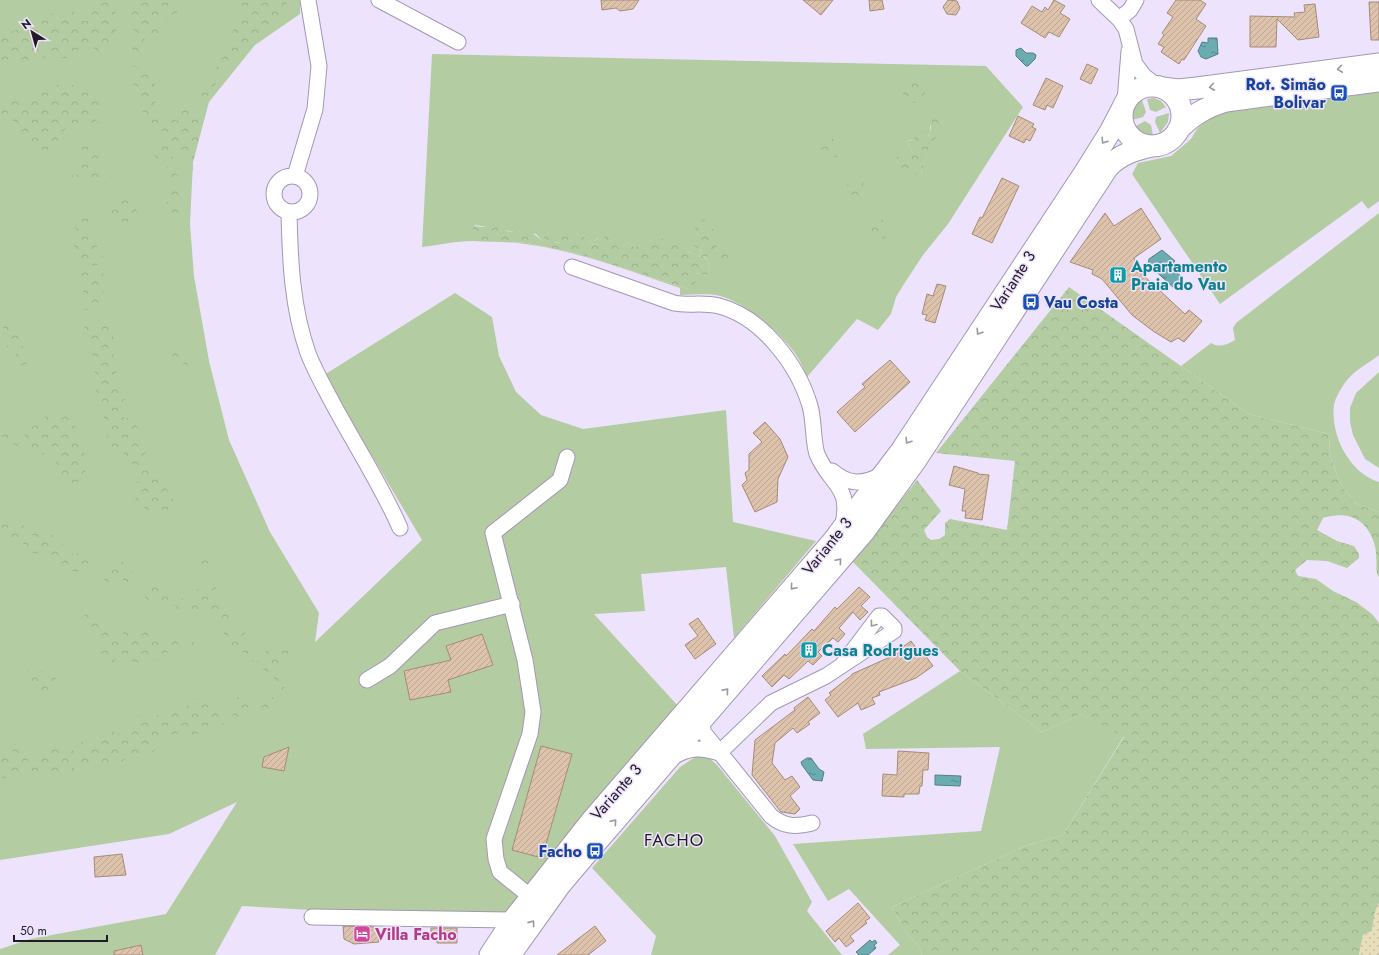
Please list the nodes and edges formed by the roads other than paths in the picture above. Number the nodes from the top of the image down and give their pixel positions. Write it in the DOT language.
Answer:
graph roads {
  1 [pos="308,0"];
  2 [pos="379,0"];
  3 [pos="1099,0"];
  4 [pos="1136,0"];
  5 [pos="1119,19"];
  6 [pos="458,42"];
  7 [pos="1130,42"];
  8 [pos="1379,64"];
  9 [pos="1379,81"];
  10 [pos="1160,87"];
  11 [pos="1124,104"];
  12 [pos="1178,130"];
  13 [pos="1152,146"];
  14 [pos="295,176"];
  15 [pos="289,212"];
  16 [pos="572,267"];
  17 [pos="567,457"];
  18 [pos="822,462"];
  19 [pos="884,474"];
  20 [pos="400,528"];
  21 [pos="842,529"];
  22 [pos="512,604"];
  23 [pos="842,665"];
  24 [pos="367,680"];
  25 [pos="706,716"];
  26 [pos="719,753"];
  27 [pos="665,762"];
  28 [pos="812,823"];
  29 [pos="531,897"];
  30 [pos="312,916"];
  31 [pos="514,920"];
  32 [pos="490,955"];
  33 [pos="510,955"];
  1 -- 14 [label="street"];
  2 -- 6 [label="street"];
  3 -- 5 [label="street"];
  4 -- 5 [label="street"];
  5 -- 7 [label="street"];
  7 -- 10 [label="street"];
  7 -- 11 [label="street"];
  8 -- 10 [label="main road, one-way"];
  9 -- 12 [label="main road"];
  10 -- 11 [label="main road"];
  10 -- 12 [label="main road"];
  11 -- 13 [label="main road"];
  11 -- 19 [label="main road, Variante 3, one-way"];
  12 -- 13 [label="main road"];
  25 -- 13 [label="main road, Variante 3, one-way"];
  14 -- 15 [label="street"];
  14 -- 15 [label="street"];
  15 -- 20 [label="street"];
  16 -- 18 [label="street"];
  17 -- 22 [label="street"];
  18 -- 19 [label="street"];
  18 -- 21 [label="street"];
  19 -- 21 [label="main road, Variante 3"];
  21 -- 29 [label="main road, Variante 3, one-way"];
  22 -- 24 [label="street"];
  22 -- 29 [label="street"];
  23 -- 26 [label="street"];
  25 -- 26 [label="street"];
  25 -- 27 [label="main road, Variante 3"];
  26 -- 27 [label="street"];
  26 -- 28 [label="street"];
  33 -- 27 [label="main road, Variante 3, one-way"];
  29 -- 31 [label="main road, Variante 3"];
  30 -- 31 [label="street"];
  31 -- 32 [label="main road, Variante 3"];
}
